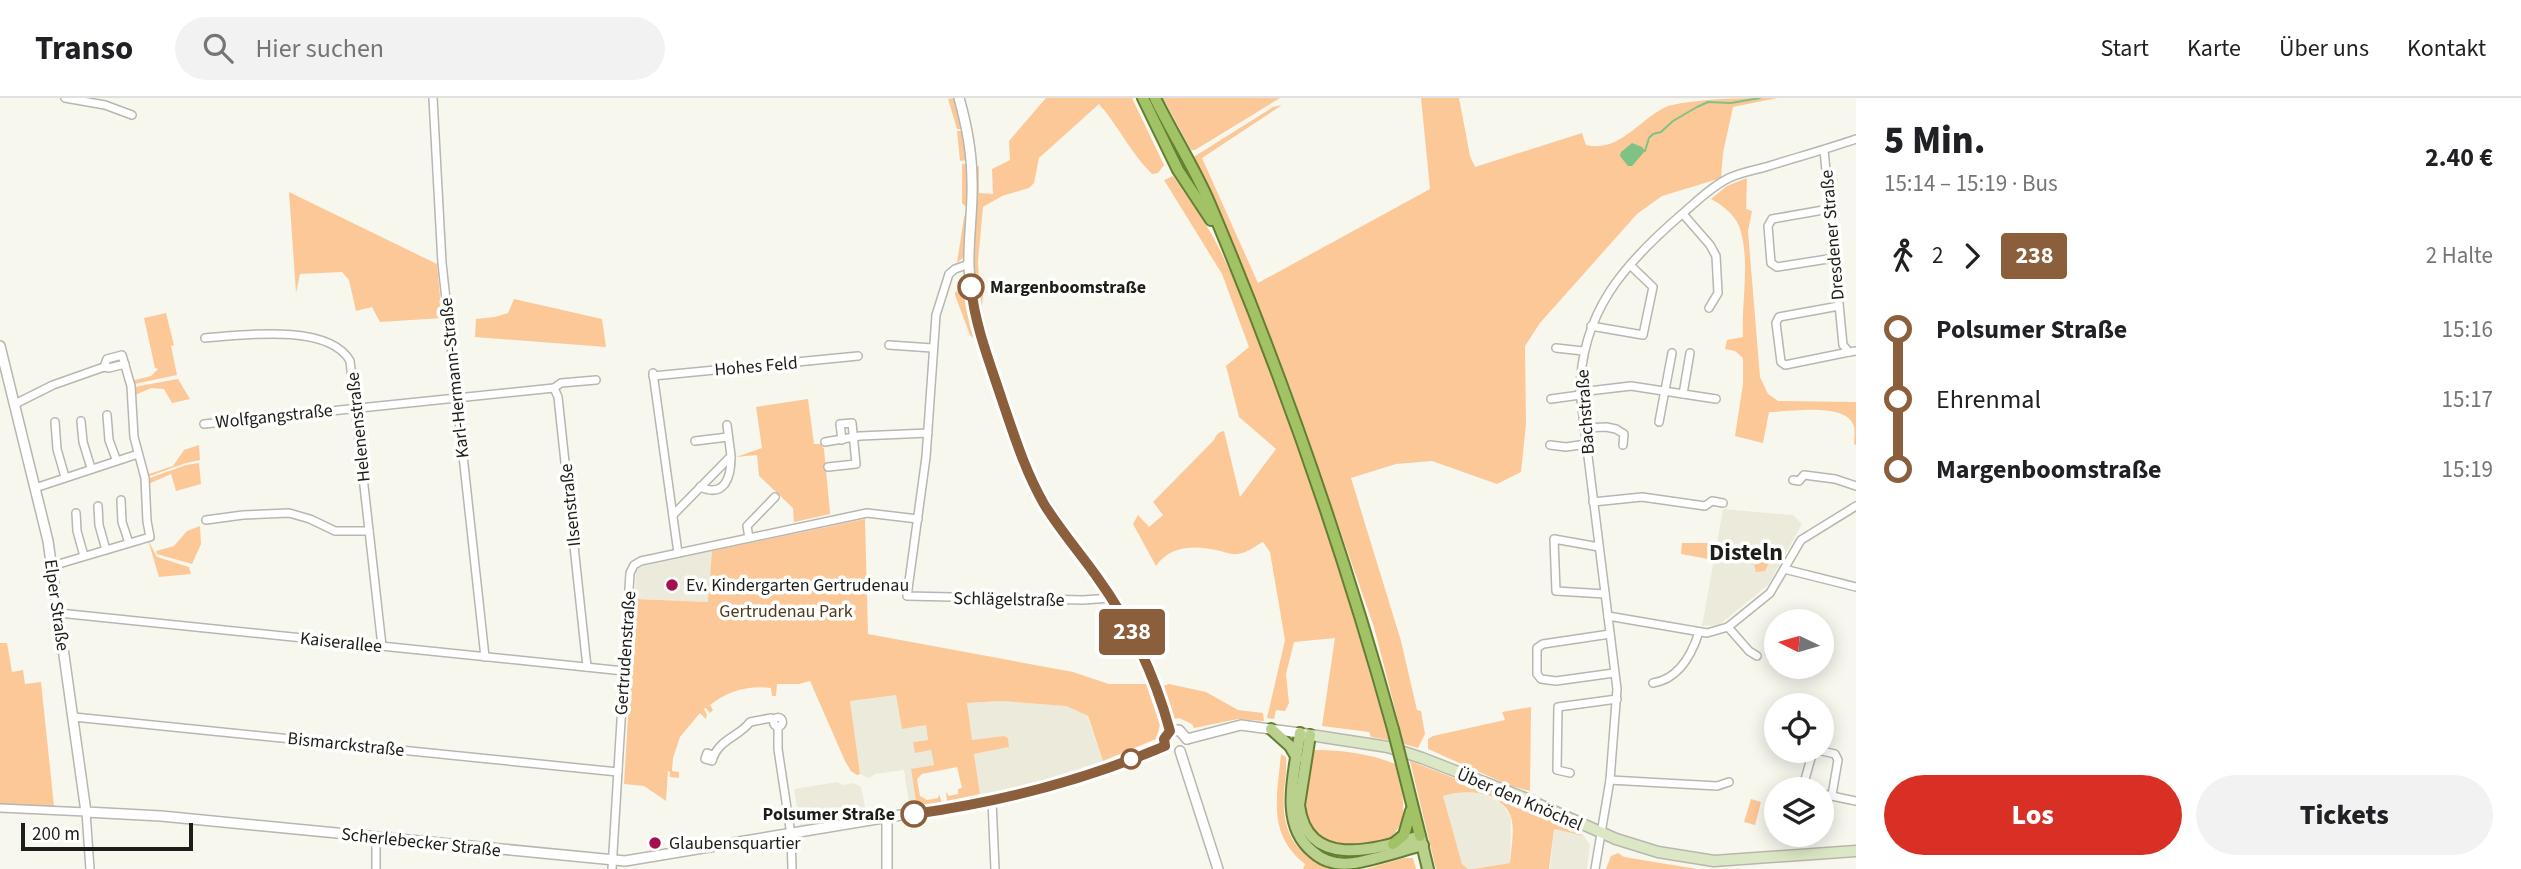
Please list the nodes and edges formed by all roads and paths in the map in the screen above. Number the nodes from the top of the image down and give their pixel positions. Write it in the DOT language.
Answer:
graph roads {
  1 [pos="65,98"];
  2 [pos="433,98"];
  3 [pos="959,98"];
  4 [pos="1143,98"];
  5 [pos="1155,98"];
  6 [pos="132,115"];
  7 [pos="1856,139"];
  8 [pos="1824,150"];
  9 [pos="1829,209"];
  10 [pos="1683,214"];
  11 [pos="1228,250"];
  12 [pos="1834,258"];
  13 [pos="969,264"];
  14 [pos="1630,265"];
  15 [pos="1839,306"];
  16 [pos="1709,308"];
  17 [pos="1591,326"];
  18 [pos="205,338"];
  19 [pos="889,345"];
  20 [pos="0,346"];
  21 [pos="932,348"];
  22 [pos="1556,348"];
  23 [pos="1583,351"];
  24 [pos="1852,352"];
  25 [pos="1672,353"];
  26 [pos="1690,353"];
  27 [pos="858,356"];
  28 [pos="596,380"];
  29 [pos="554,388"];
  30 [pos="1664,390"];
  31 [pos="1580,393"];
  32 [pos="1683,394"];
  33 [pos="457,397"];
  34 [pos="1551,399"];
  35 [pos="1716,400"];
  36 [pos="15,404"];
  37 [pos="356,408"];
  38 [pos="107,415"];
  39 [pos="81,421"];
  40 [pos="55,422"];
  41 [pos="1659,422"];
  42 [pos="204,424"];
  43 [pos="727,425"];
  44 [pos="1584,428"];
  45 [pos="928,433"];
  46 [pos="728,437"];
  47 [pos="853,439"];
  48 [pos="842,440"];
  49 [pos="695,441"];
  50 [pos="825,442"];
  51 [pos="1586,444"];
  52 [pos="1550,445"];
  53 [pos="1623,445"];
  54 [pos="138,454"];
  55 [pos="731,456"];
  56 [pos="116,459"];
  57 [pos="866,463"];
  58 [pos="856,464"];
  59 [pos="828,467"];
  60 [pos="91,468"];
  61 [pos="65,477"];
  62 [pos="1793,480"];
  63 [pos="1856,486"];
  64 [pos="35,488"];
  65 [pos="700,488"];
  66 [pos="775,497"];
  67 [pos="121,500"];
  68 [pos="1593,502"];
  69 [pos="1723,503"];
  70 [pos="98,506"];
  71 [pos="1856,506"];
  72 [pos="76,513"];
  73 [pos="673,515"];
  74 [pos="918,519"];
  75 [pos="206,520"];
  76 [pos="369,531"];
  77 [pos="750,538"];
  78 [pos="129,543"];
  79 [pos="1599,547"];
  80 [pos="106,550"];
  81 [pos="678,553"];
  82 [pos="84,556"];
  83 [pos="52,566"];
  84 [pos="1784,569"];
  85 [pos="1856,587"];
  86 [pos="1605,594"];
  87 [pos="1111,598"];
  88 [pos="59,612"];
  89 [pos="1608,616"];
  90 [pos="1728,627"];
  91 [pos="1699,632"];
  92 [pos="1610,635"];
  93 [pos="382,646"];
  94 [pos="1757,656"];
  95 [pos="485,657"];
  96 [pos="587,667"];
  97 [pos="624,671"];
  98 [pos="1614,673"];
  99 [pos="1653,683"];
  100 [pos="1617,698"];
  101 [pos="74,717"];
  102 [pos="1271,729"];
  103 [pos="1170,731"];
  104 [pos="1305,734"];
  105 [pos="1187,739"];
  106 [pos="1165,746"];
  107 [pos="1180,751"];
  108 [pos="1834,754"];
  109 [pos="713,755"];
  110 [pos="1297,758"];
  111 [pos="618,772"];
  112 [pos="1570,773"];
  113 [pos="1611,780"];
  114 [pos="1729,782"];
  115 [pos="1834,783"];
  116 [pos="1410,794"];
  117 [pos="1834,796"];
  118 [pos="992,801"];
  119 [pos="1856,801"];
  120 [pos="0,808"];
  121 [pos="86,812"];
  122 [pos="887,818"];
  123 [pos="1602,834"];
  124 [pos="791,835"];
  125 [pos="376,837"];
  126 [pos="1421,840"];
  127 [pos="1393,844"];
  128 [pos="1856,851"];
  129 [pos="613,865"];
  130 [pos="1215,868"];
  131 [pos="89,869"];
  132 [pos="376,869"];
  133 [pos="792,869"];
  134 [pos="887,869"];
  135 [pos="995,869"];
  136 [pos="1428,869"];
  137 [pos="1595,869"];
  1 -- 6 [label="street"];
  2 -- 33 [label="street, Karl-Hermann-Straße"];
  3 -- 13 [label="street"];
  4 -- 11 [label="highway"];
  5 -- 11 [label="highway"];
  7 -- 8 [label="street, Bachstraße"];
  8 -- 9 [label="street, Dresdener Straße"];
  8 -- 10 [label="street, Bachstraße"];
  9 -- 12 [label="street, Dresdener Straße"];
  9 -- 12 [label="street"];
  10 -- 14 [label="street, Bachstraße"];
  10 -- 16 [label="street"];
  11 -- 116 [label="highway, bridge"];
  12 -- 15 [label="street, Dresdener Straße"];
  13 -- 21 [label="street"];
  13 -- 87 [label="street"];
  14 -- 17 [label="street, Bachstraße"];
  14 -- 17 [label="street"];
  15 -- 24 [label="street, Dresdener Straße"];
  15 -- 24 [label="street"];
  17 -- 23 [label="street, Bachstraße"];
  18 -- 37 [label="street, Helenenstraße"];
  19 -- 21 [label="street"];
  20 -- 36 [label="street, Elper Straße"];
  21 -- 45 [label="street"];
  22 -- 23 [label="street"];
  23 -- 31 [label="street, Bachstraße"];
  25 -- 30 [label="street"];
  26 -- 32 [label="street"];
  27 -- 73 [label="street, Hohes Feld"];
  28 -- 29 [label="street"];
  29 -- 33 [label="street, Wolfgangstraße"];
  29 -- 96 [label="street, Ilsenstraße"];
  30 -- 31 [label="street"];
  30 -- 32 [label="street"];
  30 -- 41 [label="street"];
  31 -- 34 [label="street"];
  31 -- 44 [label="street, Bachstraße"];
  32 -- 35 [label="street"];
  33 -- 37 [label="street, Wolfgangstraße"];
  33 -- 95 [label="street, Karl-Hermann-Straße"];
  36 -- 54 [label="street"];
  36 -- 64 [label="street, Elper Straße"];
  37 -- 42 [label="street, Wolfgangstraße"];
  37 -- 76 [label="street, Helenenstraße"];
  38 -- 56 [label="street"];
  39 -- 60 [label="street"];
  40 -- 61 [label="street"];
  43 -- 46 [label="street"];
  44 -- 51 [label="street, Bachstraße"];
  44 -- 53 [label="street"];
  45 -- 47 [label="street"];
  45 -- 74 [label="street"];
  46 -- 49 [label="street"];
  46 -- 55 [label="street"];
  47 -- 48 [label="street"];
  47 -- 48 [label="street"];
  47 -- 58 [label="street"];
  48 -- 50 [label="street"];
  51 -- 52 [label="street"];
  51 -- 68 [label="street, Bachstraße"];
  54 -- 56 [label="street"];
  54 -- 78 [label="street"];
  55 -- 65 [label="street"];
  55 -- 65 [label="street"];
  56 -- 60 [label="street"];
  57 -- 58 [label="street"];
  58 -- 59 [label="street"];
  60 -- 61 [label="street"];
  61 -- 64 [label="street"];
  62 -- 63 [label="street"];
  64 -- 83 [label="street, Elper Straße"];
  65 -- 73 [label="street"];
  66 -- 77 [label="street"];
  67 -- 78 [label="street"];
  68 -- 69 [label="street"];
  68 -- 79 [label="street, Bachstraße"];
  70 -- 80 [label="street"];
  71 -- 84 [label="street"];
  72 -- 82 [label="street"];
  73 -- 81 [label="street, Hohes Feld"];
  74 -- 77 [label="street, Gertrudenstraße"];
  74 -- 87 [label="street, Schlägelstraße"];
  75 -- 76 [label="street"];
  76 -- 93 [label="street, Helenenstraße"];
  77 -- 81 [label="street, Gertrudenstraße"];
  78 -- 80 [label="street"];
  79 -- 86 [label="street, Bachstraße"];
  79 -- 86 [label="street"];
  80 -- 82 [label="street"];
  81 -- 97 [label="street, Gertrudenstraße"];
  82 -- 83 [label="street"];
  83 -- 88 [label="street, Elper Straße"];
  84 -- 85 [label="street"];
  84 -- 90 [label="street"];
  86 -- 89 [label="street, Bachstraße"];
  87 -- 103 [label="street"];
  88 -- 93 [label="street, Kaiserallee"];
  88 -- 101 [label="street, Elper Straße"];
  89 -- 91 [label="street"];
  89 -- 92 [label="street, Bachstraße"];
  90 -- 91 [label="street"];
  90 -- 94 [label="street"];
  91 -- 99 [label="street"];
  92 -- 98 [label="street, Bachstraße"];
  92 -- 98 [label="street"];
  93 -- 95 [label="street, Kaiserallee"];
  95 -- 96 [label="street, Kaiserallee"];
  96 -- 97 [label="street, Kaiserallee"];
  97 -- 111 [label="street, Gertrudenstraße"];
  98 -- 100 [label="street, Bachstraße"];
  100 -- 112 [label="street"];
  100 -- 113 [label="street, Bachstraße"];
  101 -- 111 [label="street, Bismarckstraße"];
  101 -- 121 [label="street, Elper Straße"];
  102 -- 104 [label="street, Über den Knöchel"];
  102 -- 105 [label="street, Über den Knöchel"];
  102 -- 110 [label="main road"];
  103 -- 105 [label="street"];
  103 -- 106 [label="street"];
  104 -- 110 [label="main road"];
  104 -- 123 [label="main road, Über den Knöchel"];
  104 -- 127 [label="main road"];
  105 -- 107 [label="street"];
  106 -- 107 [label="street"];
  106 -- 118 [label="street, Scherlebecker Straße"];
  107 -- 130 [label="street"];
  108 -- 115 [label="street"];
  109 -- 124 [label="street"];
  110 -- 126 [label="main road"];
  111 -- 129 [label="street, Gertrudenstraße"];
  113 -- 114 [label="street"];
  113 -- 123 [label="street, Bachstraße"];
  116 -- 126 [label="highway"];
  116 -- 127 [label="highway"];
  117 -- 119 [label="street"];
  118 -- 122 [label="street, Scherlebecker Straße"];
  118 -- 135 [label="street"];
  120 -- 121 [label="street, Scherlebecker Straße"];
  121 -- 125 [label="street, Scherlebecker Straße"];
  121 -- 131 [label="street, Elper Straße"];
  122 -- 124 [label="street, Scherlebecker Straße"];
  122 -- 134 [label="street"];
  123 -- 128 [label="main road, Über den Knöchel"];
  123 -- 137 [label="street, Bachstraße"];
  124 -- 129 [label="street, Scherlebecker Straße"];
  124 -- 133 [label="street"];
  125 -- 129 [label="street, Scherlebecker Straße"];
  125 -- 132 [label="street"];
  126 -- 127 [label="main road"];
  126 -- 136 [label="main road"];
}
